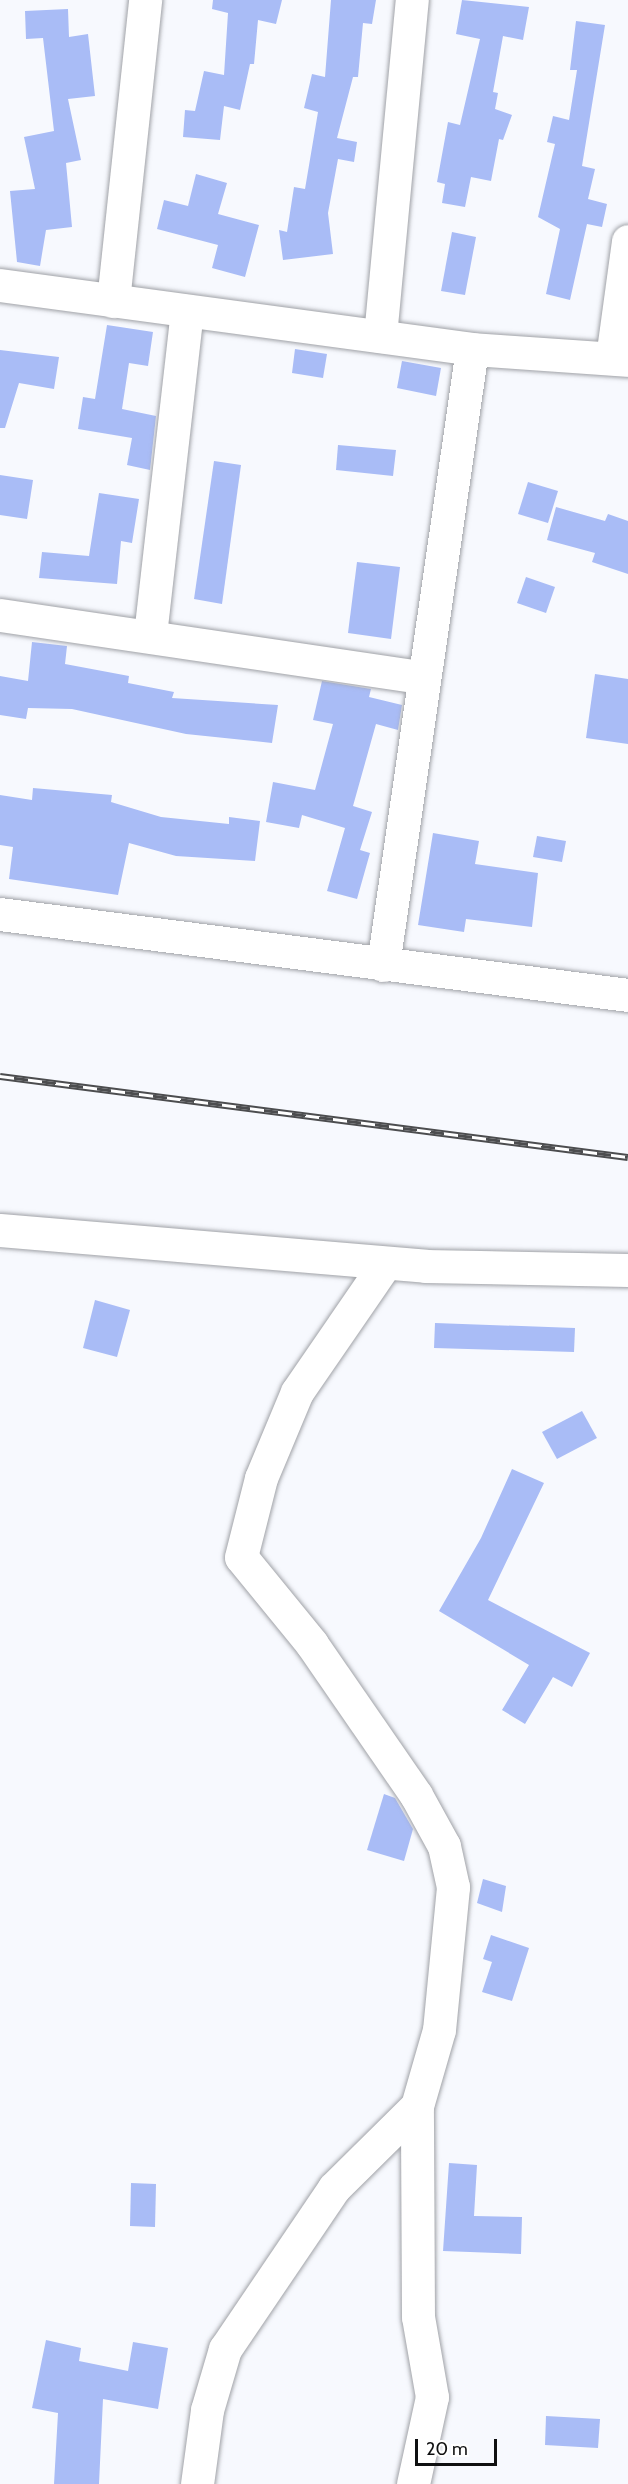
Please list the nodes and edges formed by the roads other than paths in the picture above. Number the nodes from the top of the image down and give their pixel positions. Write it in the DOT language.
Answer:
graph roads {
  1 [pos="145,0"];
  2 [pos="412,0"];
  3 [pos="628,242"];
  4 [pos="0,285"];
  5 [pos="114,301"];
  6 [pos="187,311"];
  7 [pos="380,336"];
  8 [pos="472,350"];
  9 [pos="620,359"];
  10 [pos="0,615"];
  11 [pos="150,635"];
  12 [pos="422,677"];
  13 [pos="0,914"];
  14 [pos="383,965"];
  15 [pos="628,994"];
  16 [pos="0,1230"];
  17 [pos="385,1264"];
  18 [pos="628,1270"];
  19 [pos="417,2106"];
  20 [pos="197,2484"];
  21 [pos="413,2484"];
  1 -- 5 [label="street"];
  2 -- 7 [label="street"];
  3 -- 9 [label="street"];
  4 -- 5 [label="street"];
  5 -- 6 [label="street"];
  6 -- 7 [label="street"];
  6 -- 11 [label="street"];
  7 -- 8 [label="street"];
  8 -- 9 [label="street"];
  8 -- 12 [label="street"];
  10 -- 11 [label="street"];
  11 -- 12 [label="street"];
  12 -- 14 [label="street"];
  13 -- 14 [label="street"];
  14 -- 15 [label="street"];
  16 -- 17 [label="street"];
  17 -- 18 [label="street"];
  17 -- 19 [label="street"];
  19 -- 20 [label="street"];
  19 -- 21 [label="street"];
}
